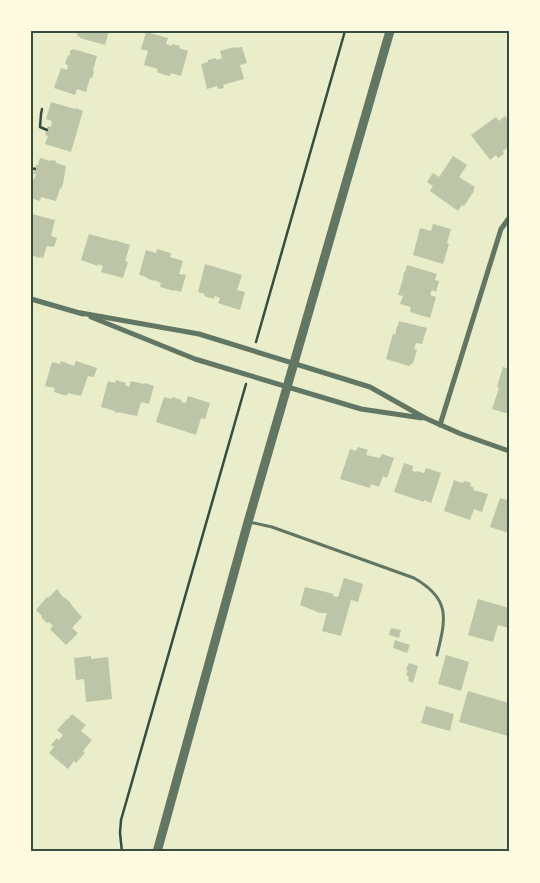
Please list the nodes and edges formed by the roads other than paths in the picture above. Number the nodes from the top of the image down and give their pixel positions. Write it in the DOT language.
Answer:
graph roads {
  1 [pos="390,31"];
  2 [pos="509,218"];
  3 [pos="31,298"];
  4 [pos="81,313"];
  5 [pos="294,363"];
  6 [pos="288,386"];
  7 [pos="425,418"];
  8 [pos="440,425"];
  9 [pos="509,451"];
  10 [pos="248,522"];
  11 [pos="437,655"];
  12 [pos="157,852"];
  1 -- 5 [label="street"];
  2 -- 8 [label="street"];
  3 -- 4 [label="street"];
  4 -- 5 [label="street"];
  4 -- 6 [label="street"];
  5 -- 6 [label="street"];
  5 -- 7 [label="street"];
  6 -- 7 [label="street"];
  6 -- 10 [label="street"];
  7 -- 8 [label="street"];
  8 -- 9 [label="street"];
  10 -- 11 [label="lane"];
  10 -- 12 [label="street"];
}
